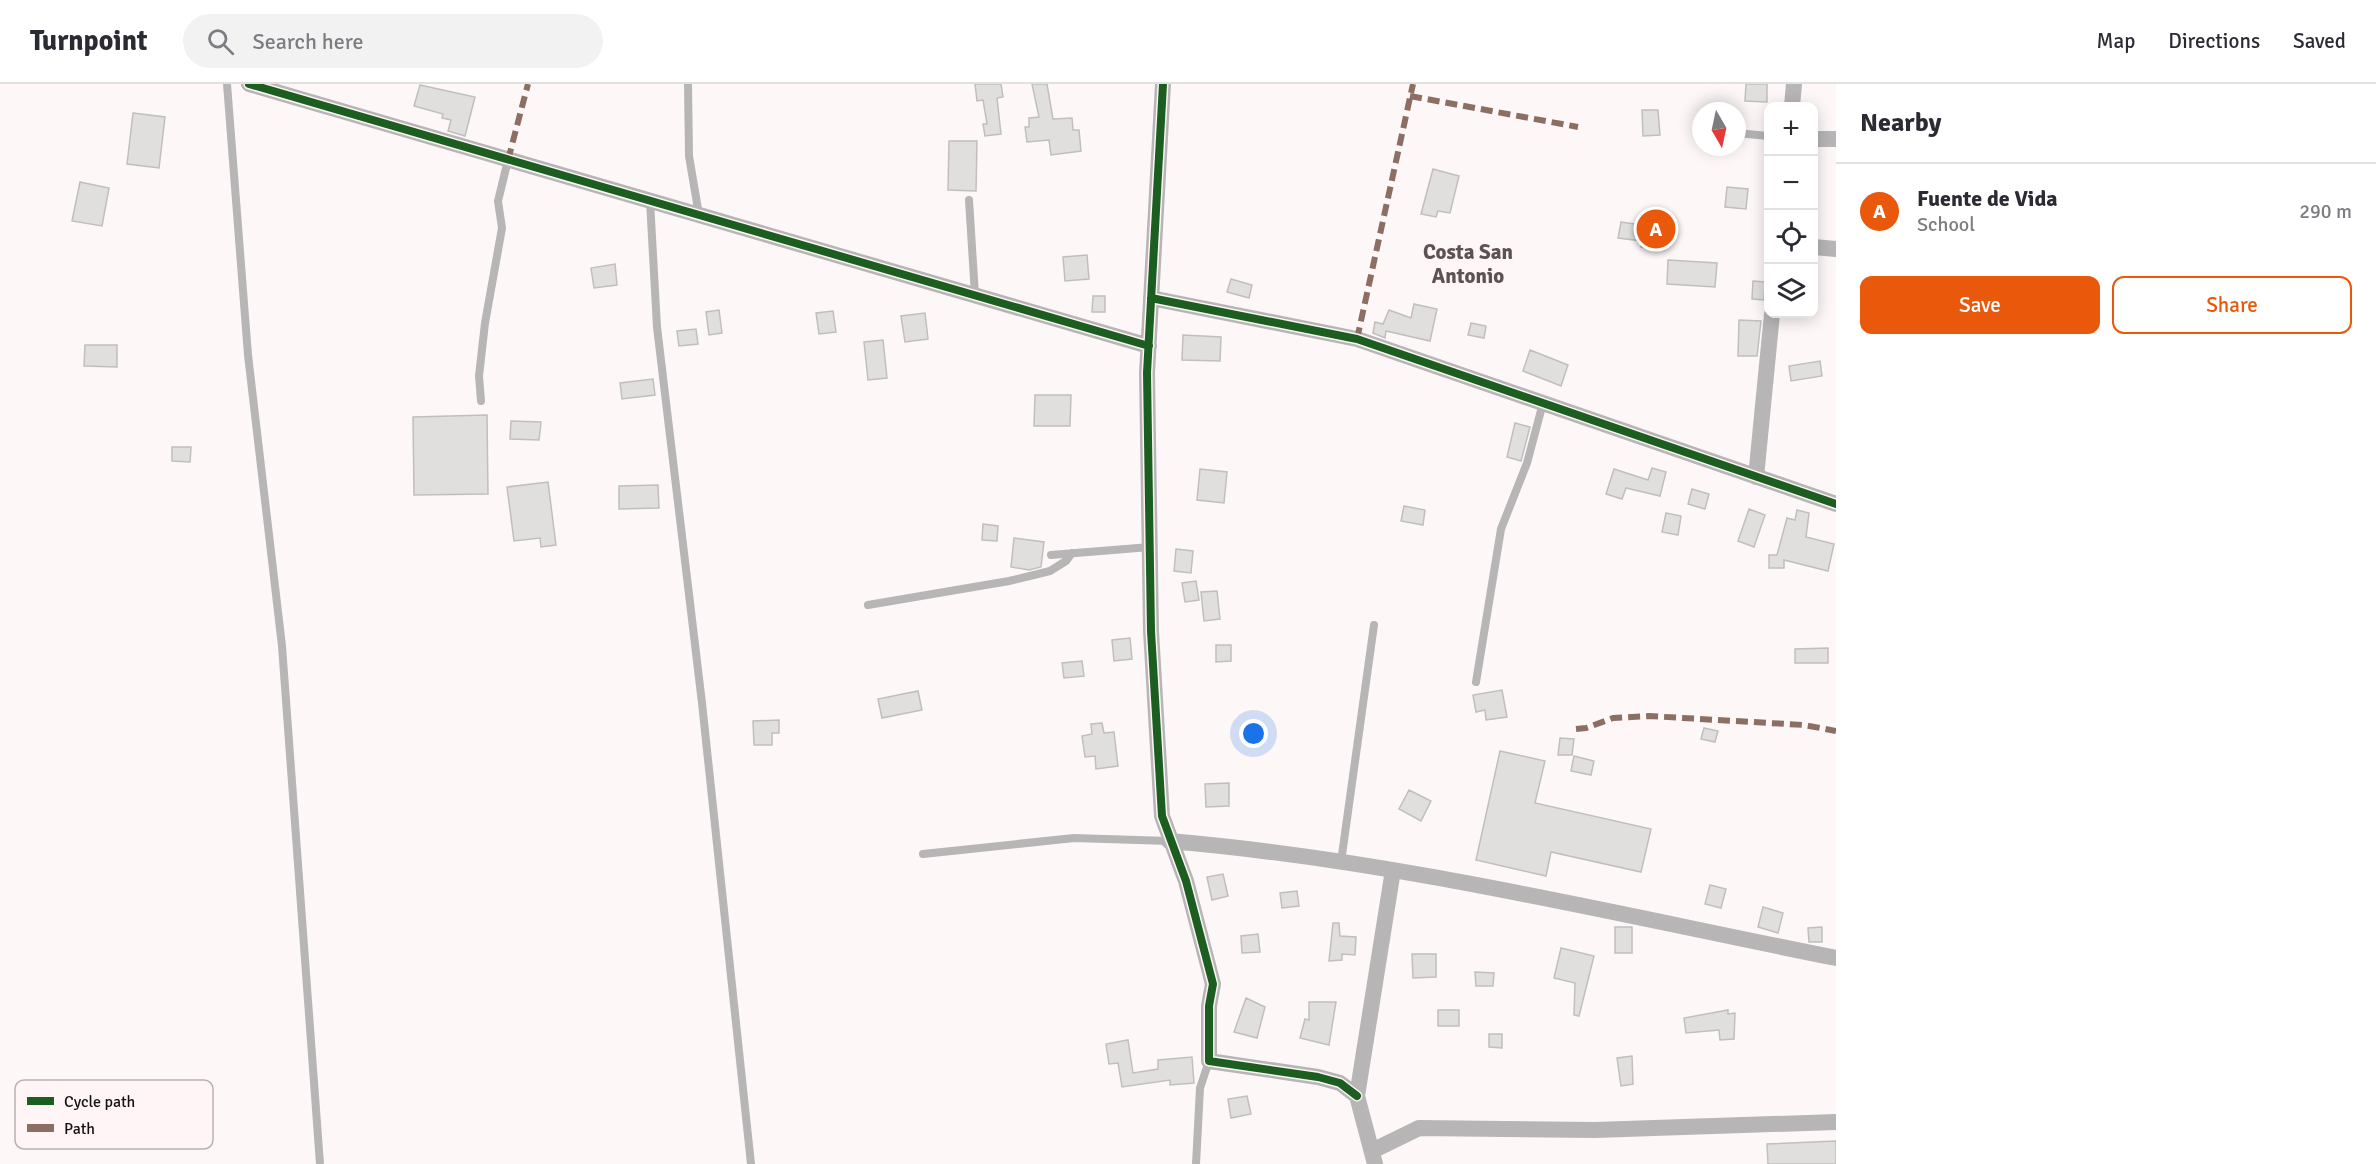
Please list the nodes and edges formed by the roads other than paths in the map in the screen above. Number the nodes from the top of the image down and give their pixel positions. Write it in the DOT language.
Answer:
graph roads {
  1 [pos="227,84"];
  2 [pos="249,84"];
  3 [pos="688,84"];
  4 [pos="1163,84"];
  5 [pos="1794,84"];
  6 [pos="1792,102"];
  7 [pos="1746,135"];
  8 [pos="1764,136"];
  9 [pos="1818,139"];
  10 [pos="1836,139"];
  11 [pos="508,160"];
  12 [pos="969,200"];
  13 [pos="650,201"];
  14 [pos="699,215"];
  15 [pos="1818,247"];
  16 [pos="1836,249"];
  17 [pos="975,296"];
  18 [pos="1151,298"];
  19 [pos="1772,318"];
  20 [pos="1149,346"];
  21 [pos="481,401"];
  22 [pos="1543,403"];
  23 [pos="1756,477"];
  24 [pos="1836,504"];
  25 [pos="1151,547"];
  26 [pos="1072,552"];
  27 [pos="1051,555"];
  28 [pos="868,605"];
  29 [pos="1374,625"];
  30 [pos="1476,682"];
  31 [pos="1170,841"];
  32 [pos="923,854"];
  33 [pos="1341,862"];
  34 [pos="1393,870"];
  35 [pos="1836,958"];
  36 [pos="1209,1061"];
  37 [pos="1357,1096"];
  38 [pos="1836,1122"];
  39 [pos="1374,1157"];
  40 [pos="320,1164"];
  41 [pos="751,1164"];
  42 [pos="1196,1164"];
  1 -- 40 [label="lane"];
  2 -- 11 [label="street"];
  3 -- 14 [label="lane"];
  4 -- 18 [label="street"];
  5 -- 6 [label="street"];
  7 -- 8 [label="lane"];
  9 -- 10 [label="street"];
  11 -- 13 [label="street"];
  11 -- 21 [label="lane"];
  12 -- 17 [label="lane"];
  13 -- 14 [label="street"];
  13 -- 41 [label="lane"];
  14 -- 17 [label="street"];
  15 -- 16 [label="street"];
  17 -- 20 [label="street"];
  18 -- 20 [label="street"];
  18 -- 22 [label="street"];
  19 -- 23 [label="street"];
  20 -- 25 [label="street"];
  22 -- 23 [label="street"];
  22 -- 30 [label="lane"];
  23 -- 24 [label="street"];
  25 -- 26 [label="lane"];
  25 -- 31 [label="street"];
  26 -- 27 [label="lane"];
  26 -- 28 [label="lane"];
  29 -- 33 [label="lane"];
  31 -- 32 [label="lane"];
  31 -- 33 [label="street"];
  31 -- 36 [label="street"];
  33 -- 34 [label="street"];
  34 -- 35 [label="street"];
  34 -- 37 [label="street"];
  36 -- 37 [label="street"];
  36 -- 42 [label="lane"];
  37 -- 39 [label="street"];
  38 -- 39 [label="street"];
}
